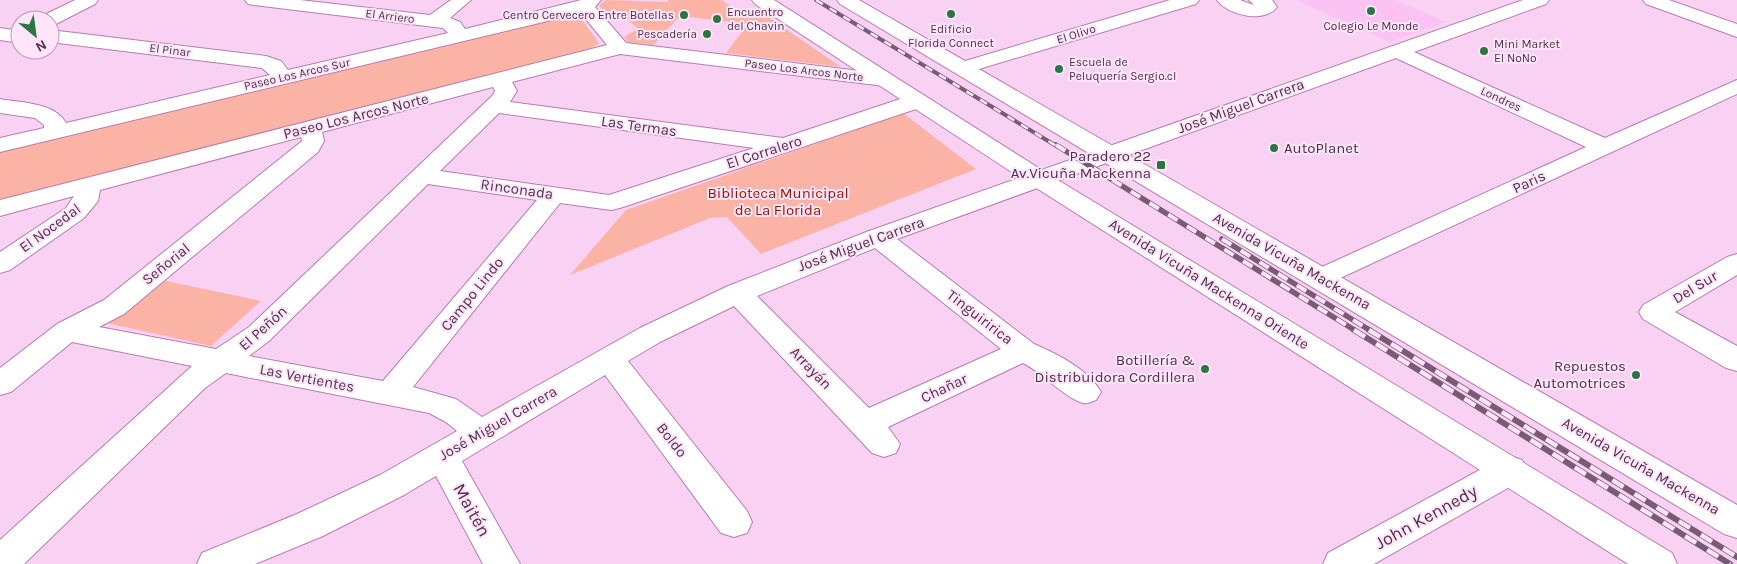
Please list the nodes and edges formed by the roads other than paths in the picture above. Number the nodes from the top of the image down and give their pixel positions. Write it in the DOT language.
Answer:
graph roads {
  1 [pos="89,0"];
  2 [pos="254,0"];
  3 [pos="462,0"];
  4 [pos="761,0"];
  5 [pos="846,0"];
  6 [pos="1190,0"];
  7 [pos="1226,0"];
  8 [pos="1258,0"];
  9 [pos="1540,0"];
  10 [pos="1652,0"];
  11 [pos="588,3"];
  12 [pos="60,14"];
  13 [pos="435,21"];
  14 [pos="1737,31"];
  15 [pos="460,36"];
  16 [pos="60,37"];
  17 [pos="620,48"];
  18 [pos="1396,51"];
  19 [pos="962,68"];
  20 [pos="282,78"];
  21 [pos="885,80"];
  22 [pos="1737,86"];
  23 [pos="497,93"];
  24 [pos="917,100"];
  25 [pos="0,106"];
  26 [pos="310,128"];
  27 [pos="56,132"];
  28 [pos="0,145"];
  29 [pos="785,145"];
  30 [pos="1606,147"];
  31 [pos="1108,154"];
  32 [pos="422,176"];
  33 [pos="1039,179"];
  34 [pos="88,186"];
  35 [pos="554,194"];
  36 [pos="612,203"];
  37 [pos="0,208"];
  38 [pos="878,237"];
  39 [pos="1737,263"];
  40 [pos="0,264"];
  41 [pos="1321,278"];
  42 [pos="738,293"];
  43 [pos="67,331"];
  44 [pos="1023,351"];
  45 [pos="609,358"];
  46 [pos="1737,360"];
  47 [pos="221,361"];
  48 [pos="0,384"];
  49 [pos="1084,392"];
  50 [pos="390,394"];
  51 [pos="478,434"];
  52 [pos="874,434"];
  53 [pos="442,456"];
  54 [pos="1510,470"];
  55 [pos="1733,514"];
  56 [pos="734,522"];
  57 [pos="0,563"];
  58 [pos="215,564"];
  59 [pos="502,564"];
  60 [pos="1341,564"];
  61 [pos="1659,564"];
  1 -- 12 [label="street"];
  2 -- 13 [label="street, El Arriero"];
  3 -- 13 [label="street"];
  4 -- 21 [label="street, Avenida Vicuña Mackenna Oriente"];
  5 -- 19 [label="street, Avenida Vicuña Mackenna"];
  6 -- 19 [label="street, El Olivo"];
  7 -- 8 [label="street"];
  9 -- 18 [label="street, José Miguel Carrera"];
  10 -- 14 [label="street"];
  11 -- 15 [label="street, Paseo Los Arcos Sur"];
  11 -- 17 [label="street"];
  13 -- 15 [label="street, El Arriero"];
  15 -- 20 [label="street, Paseo Los Arcos Sur"];
  16 -- 20 [label="street, El Pinar"];
  17 -- 21 [label="street, Paseo Los Arcos Norte"];
  17 -- 23 [label="street, Paseo Los Arcos Norte"];
  18 -- 30 [label="street, Londres"];
  18 -- 31 [label="street, José Miguel Carrera"];
  19 -- 31 [label="street, Avenida Vicuña Mackenna"];
  20 -- 27 [label="street, Paseo Los Arcos Sur"];
  21 -- 24 [label="street, Avenida Vicuña Mackenna Oriente"];
  22 -- 30 [label="street, Paris"];
  23 -- 26 [label="street, Paseo Los Arcos Norte"];
  23 -- 29 [label="street, Las Termas"];
  23 -- 32 [label="street, El Peñón"];
  24 -- 29 [label="street, El Corralero"];
  24 -- 33 [label="street, Avenida Vicuña Mackenna Oriente"];
  25 -- 27 [label="street"];
  26 -- 34 [label="street, Paseo Los Arcos Norte"];
  26 -- 43 [label="street, Señorial"];
  27 -- 28 [label="street, Paseo Los Arcos Sur"];
  29 -- 36 [label="street, El Corralero"];
  30 -- 41 [label="street, Paris"];
  31 -- 33 [label="street, José Miguel Carrera"];
  31 -- 41 [label="street, Avenida Vicuña Mackenna"];
  32 -- 35 [label="street, Rinconada"];
  32 -- 47 [label="street, El Peñón"];
  33 -- 38 [label="street, José Miguel Carrera"];
  33 -- 54 [label="street, Avenida Vicuña Mackenna Oriente"];
  34 -- 37 [label="street, Paseo Los Arcos Norte"];
  34 -- 40 [label="street, El Nocedal"];
  35 -- 36 [label="street, Rinconada"];
  35 -- 50 [label="street, Campo Lindo"];
  38 -- 42 [label="street, José Miguel Carrera"];
  38 -- 44 [label="street, Tinguiririca"];
  39 -- 46 [label="street, Del Sur"];
  41 -- 55 [label="street, Avenida Vicuña Mackenna"];
  42 -- 45 [label="street, José Miguel Carrera"];
  42 -- 52 [label="street, Arrayán"];
  43 -- 47 [label="street, Las Vertientes"];
  43 -- 48 [label="street, Señorial"];
  44 -- 49 [label="street, Tinguiririca"];
  44 -- 52 [label="street, Chañar"];
  45 -- 51 [label="street, José Miguel Carrera"];
  45 -- 56 [label="street, Boldo"];
  47 -- 50 [label="street, Las Vertientes"];
  47 -- 57 [label="street, El Peñón"];
  50 -- 51 [label="street, Las Vertientes"];
  51 -- 53 [label="street, José Miguel Carrera"];
  53 -- 58 [label="street, José Miguel Carrera"];
  53 -- 59 [label="street, Maitén"];
  54 -- 60 [label="street, John Kennedy"];
  54 -- 61 [label="street, Avenida Vicuña Mackenna Oriente"];
}
